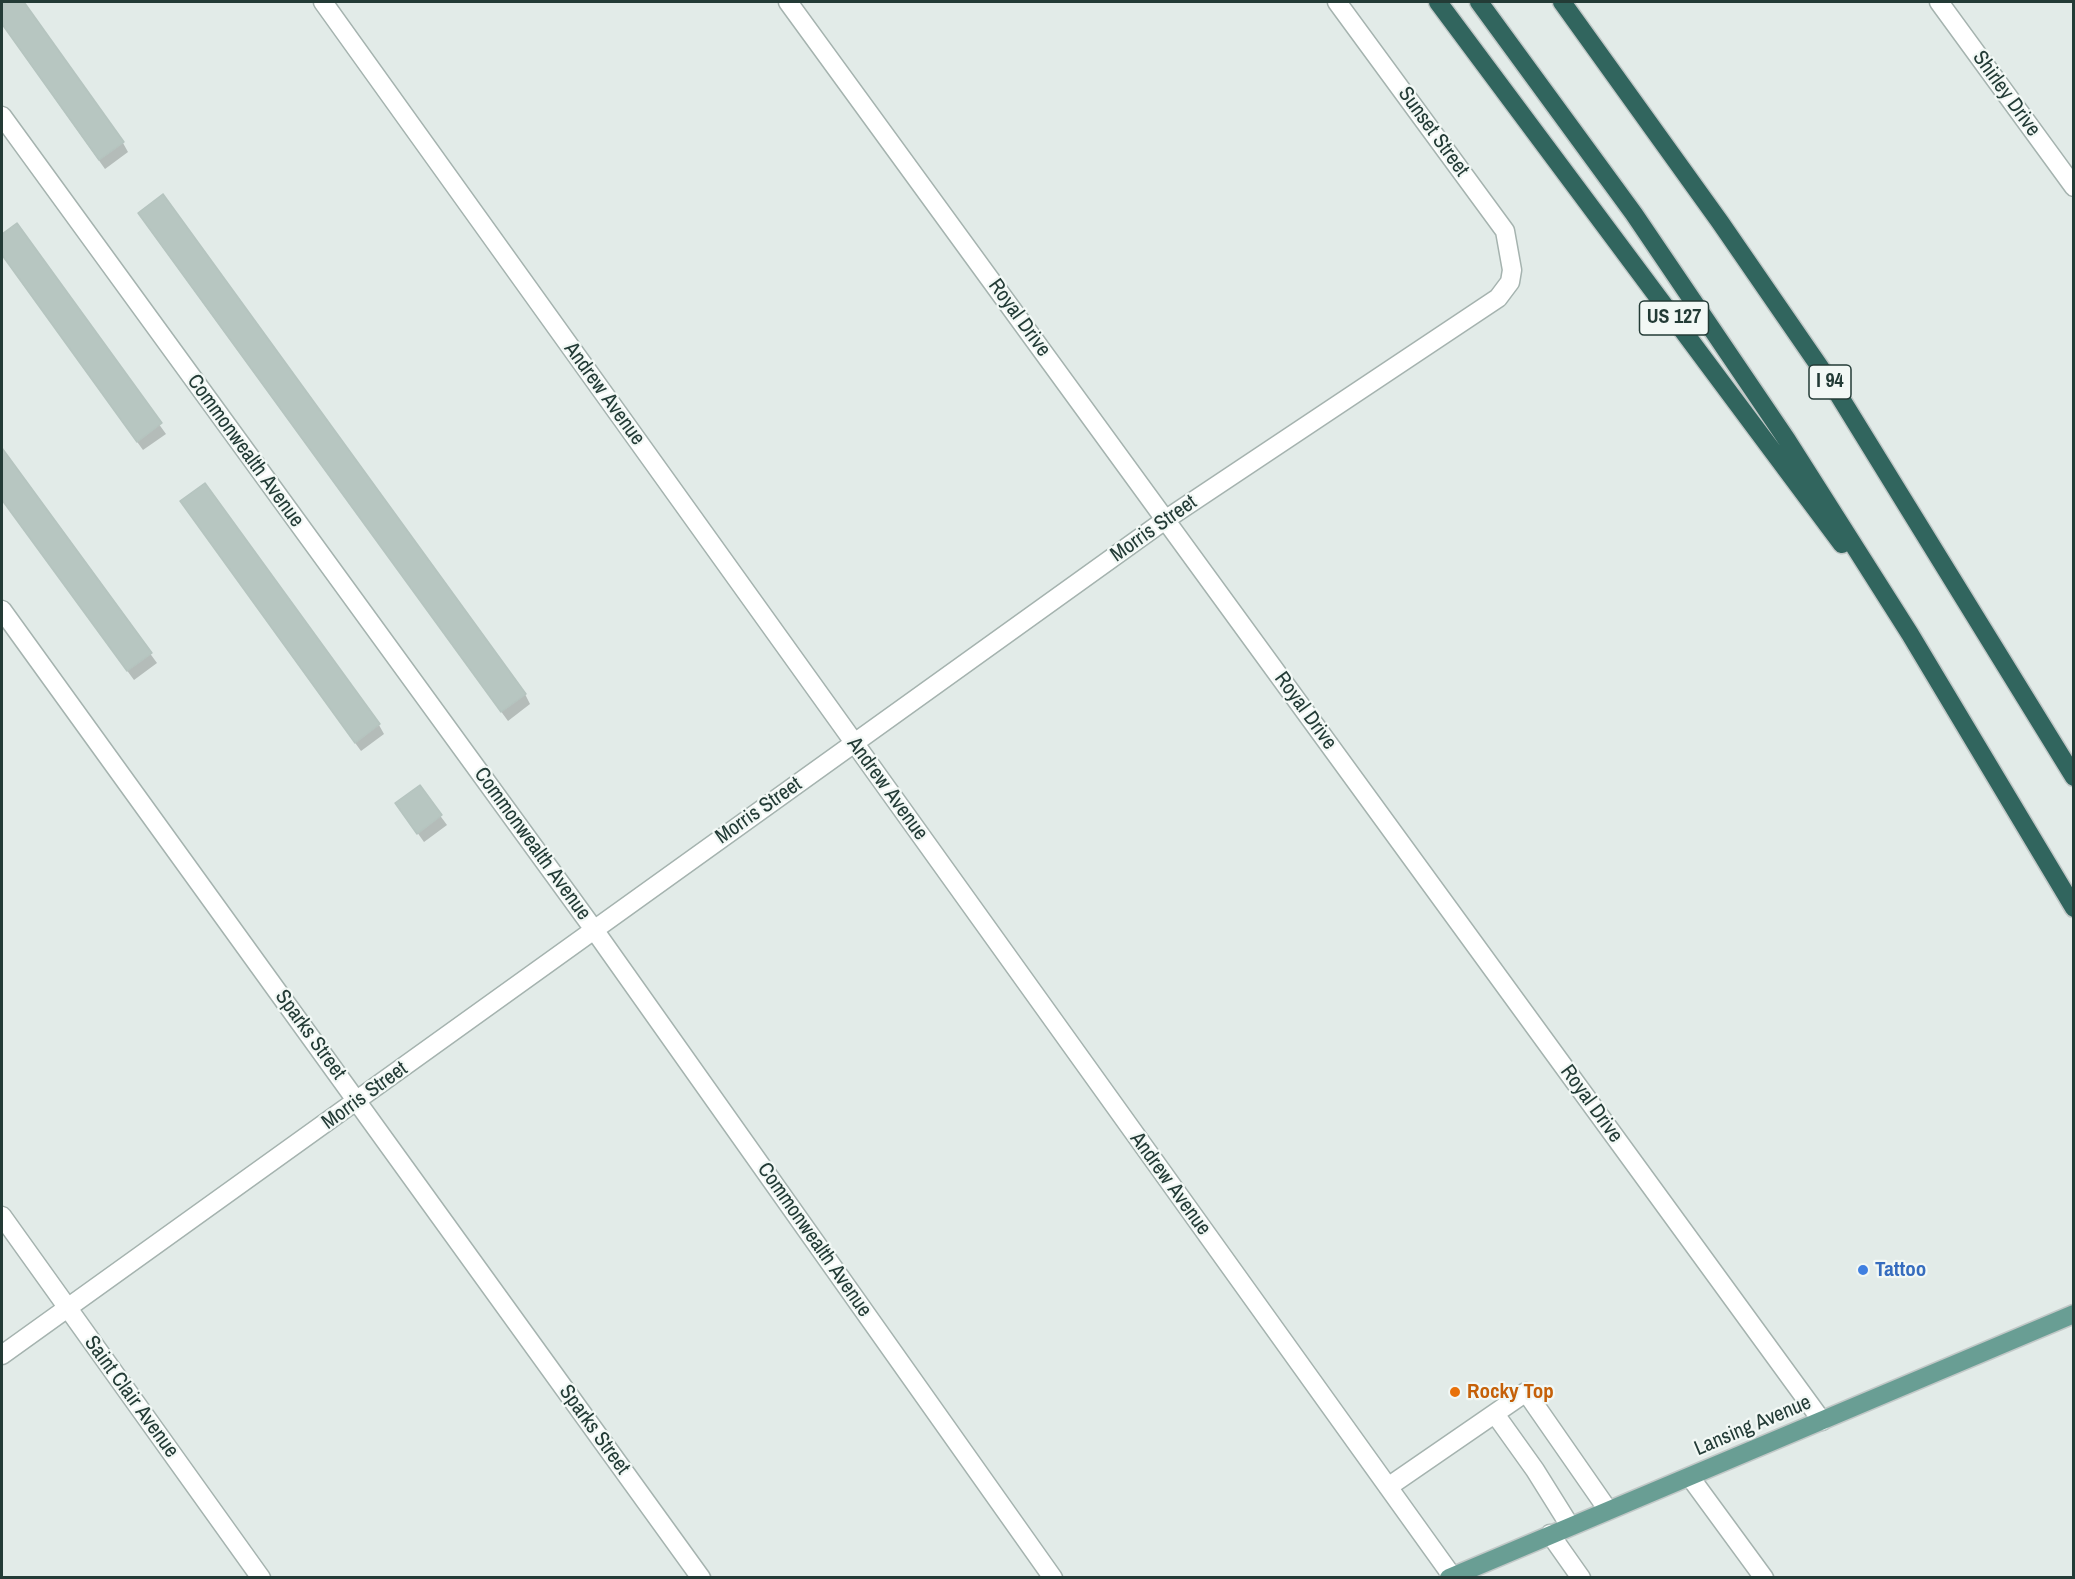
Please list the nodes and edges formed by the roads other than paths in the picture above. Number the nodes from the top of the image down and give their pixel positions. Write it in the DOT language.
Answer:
graph roads {
  1 [pos="323,2"];
  2 [pos="788,2"];
  3 [pos="1337,2"];
  4 [pos="1438,2"];
  5 [pos="1479,2"];
  6 [pos="1562,2"];
  7 [pos="1939,2"];
  8 [pos="2,116"];
  9 [pos="2073,187"];
  10 [pos="1512,270"];
  11 [pos="1165,520"];
  12 [pos="2,610"];
  13 [pos="1910,634"];
  14 [pos="854,744"];
  15 [pos="2073,777"];
  16 [pos="2073,908"];
  17 [pos="595,931"];
  18 [pos="357,1101"];
  19 [pos="2,1216"];
  20 [pos="68,1308"];
  21 [pos="2073,1314"];
  22 [pos="2,1355"];
  23 [pos="1495,1414"];
  24 [pos="1822,1421"];
  25 [pos="1690,1477"];
  26 [pos="1388,1487"];
  27 [pos="1608,1510"];
  28 [pos="1570,1526"];
  29 [pos="1550,1534"];
  30 [pos="1450,1577"];
  31 [pos="261,1578"];
  32 [pos="701,1578"];
  33 [pos="1053,1578"];
  34 [pos="1581,1578"];
  35 [pos="1764,1578"];
  1 -- 14 [label="street, Andrew Avenue"];
  2 -- 11 [label="street, Royal Drive"];
  3 -- 10 [label="street, Sunset Street"];
  4 -- 13 [label="highway, US 127"];
  5 -- 13 [label="highway"];
  6 -- 15 [label="highway, I 94"];
  7 -- 9 [label="street, Shirley Drive"];
  8 -- 17 [label="street, Commonwealth Avenue"];
  10 -- 11 [label="street, Morris Street"];
  11 -- 14 [label="street, Morris Street"];
  11 -- 24 [label="street, Royal Drive"];
  12 -- 18 [label="street, Sparks Street"];
  13 -- 16 [label="highway"];
  14 -- 17 [label="street, Morris Street"];
  14 -- 26 [label="street, Andrew Avenue"];
  17 -- 18 [label="street, Morris Street"];
  17 -- 33 [label="street, Commonwealth Avenue"];
  18 -- 20 [label="street, Morris Street"];
  18 -- 32 [label="street, Sparks Street"];
  19 -- 20 [label="street, Saint Clair Avenue"];
  20 -- 22 [label="street, Morris Street"];
  20 -- 31 [label="street, Saint Clair Avenue"];
  21 -- 24 [label="main road, Lansing Avenue"];
  23 -- 26 [label="street"];
  23 -- 27 [label="street"];
  23 -- 28 [label="street"];
  24 -- 25 [label="main road, Lansing Avenue"];
  25 -- 27 [label="main road, Lansing Avenue"];
  25 -- 35 [label="street"];
  26 -- 30 [label="street, Andrew Avenue"];
  27 -- 28 [label="main road, Lansing Avenue"];
  28 -- 29 [label="main road, Lansing Avenue"];
  29 -- 30 [label="main road, Lansing Avenue"];
  29 -- 34 [label="street"];
}
